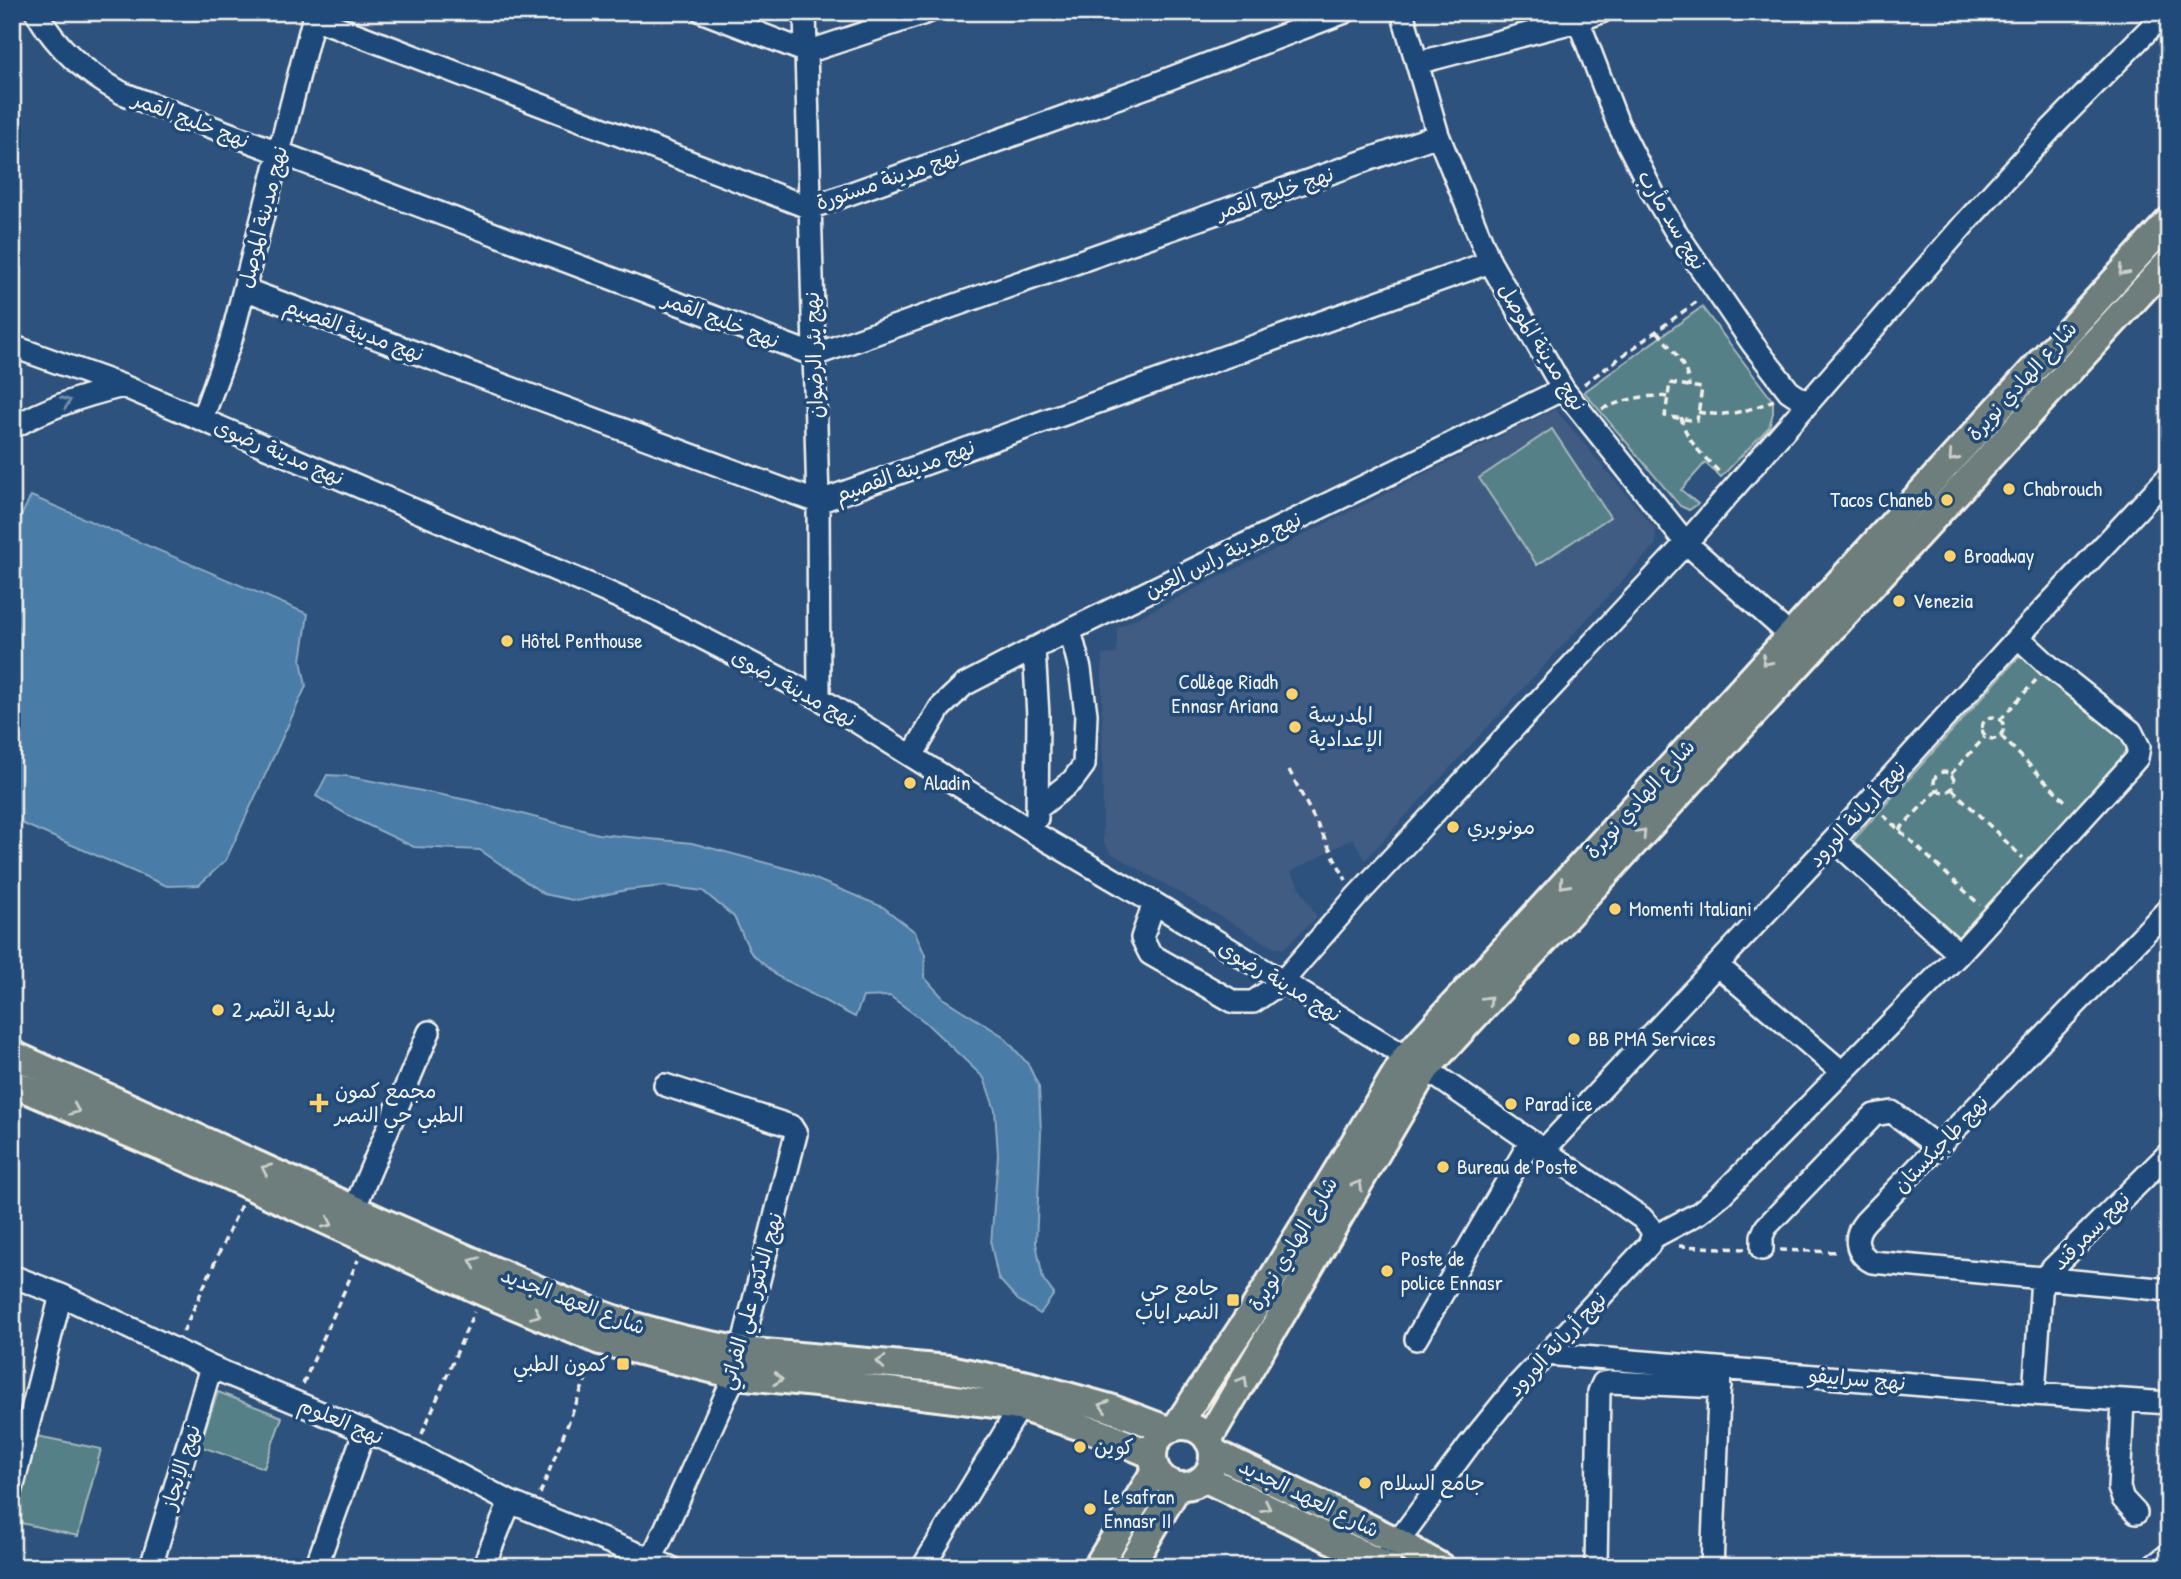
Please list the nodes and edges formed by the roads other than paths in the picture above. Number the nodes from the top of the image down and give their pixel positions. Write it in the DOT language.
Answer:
graph roads {
  1 [pos="36,12"];
  2 [pos="703,12"];
  3 [pos="805,12"];
  4 [pos="928,12"];
  5 [pos="1345,12"];
  6 [pos="1402,12"];
  7 [pos="1601,12"];
  8 [pos="315,15"];
  9 [pos="2164,15"];
  10 [pos="1576,17"];
  11 [pos="807,52"];
  12 [pos="1417,63"];
  13 [pos="1438,135"];
  14 [pos="279,153"];
  15 [pos="810,208"];
  16 [pos="2169,220"];
  17 [pos="1490,262"];
  18 [pos="2169,262"];
  19 [pos="244,289"];
  20 [pos="12,346"];
  21 [pos="814,355"];
  22 [pos="123,386"];
  23 [pos="1565,392"];
  24 [pos="1807,403"];
  25 [pos="202,419"];
  26 [pos="12,428"];
  27 [pos="2169,476"];
  28 [pos="818,502"];
  29 [pos="1686,543"];
  30 [pos="1070,630"];
  31 [pos="2018,637"];
  32 [pos="1798,644"];
  33 [pos="1034,648"];
  34 [pos="819,698"];
  35 [pos="912,756"];
  36 [pos="1037,808"];
  37 [pos="1036,834"];
  38 [pos="1834,840"];
  39 [pos="1154,902"];
  40 [pos="2169,908"];
  41 [pos="1959,954"];
  42 [pos="1717,965"];
  43 [pos="1282,982"];
  44 [pos="429,1032"];
  45 [pos="12,1054"];
  46 [pos="1416,1063"];
  47 [pos="1842,1072"];
  48 [pos="12,1083"];
  49 [pos="665,1085"];
  50 [pos="1536,1146"];
  51 [pos="1938,1147"];
  52 [pos="2169,1153"];
  53 [pos="354,1209"];
  54 [pos="1653,1238"];
  55 [pos="1762,1249"];
  56 [pos="12,1276"];
  57 [pos="2042,1279"];
  58 [pos="2169,1290"];
  59 [pos="61,1295"];
  60 [pos="1249,1317"];
  61 [pos="1277,1323"];
  62 [pos="1416,1339"];
  63 [pos="1546,1354"];
  64 [pos="738,1363"];
  65 [pos="211,1367"];
  66 [pos="1720,1377"];
  67 [pos="2034,1394"];
  68 [pos="2123,1400"];
  69 [pos="2169,1403"];
  70 [pos="1020,1407"];
  71 [pos="1172,1429"];
  72 [pos="365,1430"];
  73 [pos="1211,1446"];
  74 [pos="1154,1462"];
  75 [pos="1204,1478"];
  76 [pos="1178,1486"];
  77 [pos="12,1489"];
  78 [pos="510,1502"];
  79 [pos="2136,1513"];
  80 [pos="1396,1541"];
  81 [pos="2169,1554"];
  82 [pos="657,1564"];
  83 [pos="1382,1566"];
  84 [pos="151,1567"];
  85 [pos="316,1567"];
  86 [pos="483,1567"];
  87 [pos="923,1567"];
  88 [pos="1097,1567"];
  89 [pos="1130,1567"];
  90 [pos="1441,1567"];
  91 [pos="1596,1567"];
  92 [pos="1712,1567"];
  93 [pos="2152,1567"];
  1 -- 14 [label="street, نهج خليج القمر"];
  2 -- 11 [label="street"];
  3 -- 11 [label="street, نهج بئر الرضوان"];
  4 -- 11 [label="street"];
  5 -- 15 [label="street, نهج مدينة مستورة"];
  6 -- 12 [label="street, نهج مدينة الموصل"];
  7 -- 10 [label="street"];
  8 -- 14 [label="street, نهج مدينة الموصل"];
  8 -- 15 [label="street, نهج مدينة مستورة"];
  9 -- 24 [label="street"];
  10 -- 12 [label="street"];
  10 -- 24 [label="street, نهج سد مأرب"];
  11 -- 15 [label="street, نهج بئر الرضوان"];
  12 -- 13 [label="street, نهج مدينة الموصل"];
  13 -- 17 [label="street, نهج مدينة الموصل"];
  13 -- 21 [label="street, نهج خليج القمر"];
  14 -- 19 [label="street, نهج مدينة الموصل"];
  14 -- 21 [label="street, نهج خليج القمر"];
  15 -- 21 [label="street, نهج بئر الرضوان"];
  16 -- 32 [label="main road, شارع الهادي نويرة, one-way"];
  17 -- 23 [label="street, نهج مدينة الموصل"];
  17 -- 28 [label="street, نهج مدينة القصيم"];
  18 -- 32 [label="main road, شارع الهادي نويرة"];
  19 -- 25 [label="street, نهج مدينة الموصل"];
  19 -- 28 [label="street, نهج مدينة القصيم"];
  20 -- 22 [label="street, نهج مدينة رضوى"];
  21 -- 28 [label="street, نهج بئر الرضوان"];
  22 -- 25 [label="street, نهج مدينة رضوى"];
  26 -- 22 [label="street, one-way"];
  23 -- 29 [label="street, نهج مدينة الموصل"];
  23 -- 30 [label="street, نهج مدينة راس العين"];
  24 -- 29 [label="street"];
  25 -- 34 [label="street, نهج مدينة رضوى"];
  27 -- 31 [label="street, نهج أريانة الورود"];
  28 -- 34 [label="street, نهج بئر الرضوان"];
  29 -- 32 [label="street, نهج مدينة الموصل"];
  29 -- 43 [label="street"];
  30 -- 33 [label="street, نهج مدينة راس العين"];
  30 -- 36 [label="street"];
  31 -- 38 [label="street, نهج أريانة الورود"];
  31 -- 41 [label="street"];
  32 -- 46 [label="main road, شارع الهادي نويرة"];
  33 -- 35 [label="street, نهج مدينة راس العين"];
  33 -- 36 [label="street"];
  34 -- 35 [label="street, نهج مدينة رضوى"];
  35 -- 37 [label="street, نهج مدينة رضوى"];
  36 -- 37 [label="street"];
  37 -- 39 [label="street, نهج مدينة رضوى"];
  38 -- 41 [label="street"];
  38 -- 42 [label="street, نهج أريانة الورود"];
  39 -- 43 [label="street, نهج مدينة رضوى"];
  39 -- 43 [label="street"];
  40 -- 51 [label="street, نهج طاجيكستان"];
  41 -- 47 [label="street"];
  42 -- 47 [label="street"];
  42 -- 50 [label="street, نهج أريانة الورود"];
  43 -- 46 [label="street, نهج مدينة رضوى"];
  44 -- 53 [label="street"];
  53 -- 45 [label="main road, شارع العهد الجديد, one-way"];
  46 -- 50 [label="street"];
  46 -- 60 [label="main road, شارع الهادي نويرة"];
  61 -- 46 [label="main road, شارع الهادي نويرة, one-way"];
  47 -- 54 [label="street"];
  48 -- 64 [label="main road, شارع العهد الجديد, one-way"];
  49 -- 64 [label="street, نهج الدكتور علي الفراتي"];
  50 -- 54 [label="street"];
  50 -- 62 [label="street, نهج أريانة الورود"];
  51 -- 55 [label="street"];
  51 -- 57 [label="street, نهج طاجيكستان"];
  52 -- 57 [label="street, نهج سمرقند"];
  64 -- 53 [label="main road, شارع العهد الجديد, one-way"];
  54 -- 63 [label="street, نهج أريانة الورود"];
  56 -- 59 [label="street, نهج العلوم"];
  57 -- 58 [label="street, نهج طاجيكستان"];
  57 -- 67 [label="street"];
  59 -- 65 [label="street, نهج العلوم"];
  59 -- 77 [label="street"];
  60 -- 61 [label="street"];
  60 -- 71 [label="main road, شارع الهادي نويرة"];
  73 -- 61 [label="main road, شارع الهادي نويرة, one-way"];
  63 -- 66 [label="street, نهج سراييفو"];
  63 -- 80 [label="street, نهج أريانة الورود"];
  64 -- 70 [label="main road, شارع العهد الجديد, one-way"];
  71 -- 64 [label="main road, شارع العهد الجديد, one-way"];
  64 -- 82 [label="street, نهج الدكتور علي الفراتي"];
  65 -- 72 [label="street, نهج العلوم"];
  65 -- 84 [label="street, نهج الإنجاز"];
  66 -- 67 [label="street, نهج سراييفو"];
  66 -- 91 [label="street"];
  66 -- 92 [label="street"];
  67 -- 68 [label="street, نهج سراييفو"];
  68 -- 69 [label="street, نهج سراييفو"];
  68 -- 79 [label="street"];
  70 -- 74 [label="main road, شارع العهد الجديد"];
  70 -- 87 [label="street"];
  71 -- 73 [label="main road"];
  71 -- 74 [label="main road"];
  72 -- 78 [label="street, نهج العلوم"];
  72 -- 85 [label="street"];
  73 -- 75 [label="main road"];
  73 -- 80 [label="main road, شارع العهد الجديد"];
  74 -- 76 [label="main road"];
  74 -- 88 [label="main road"];
  75 -- 76 [label="main road"];
  75 -- 83 [label="main road, شارع العهد الجديد, one-way"];
  76 -- 89 [label="main road"];
  78 -- 82 [label="street, نهج العلوم"];
  78 -- 86 [label="street"];
  80 -- 83 [label="street, نهج أريانة الورود"];
  80 -- 90 [label="main road, شارع العهد الجديد"];
  81 -- 93 [label="street"];
}
